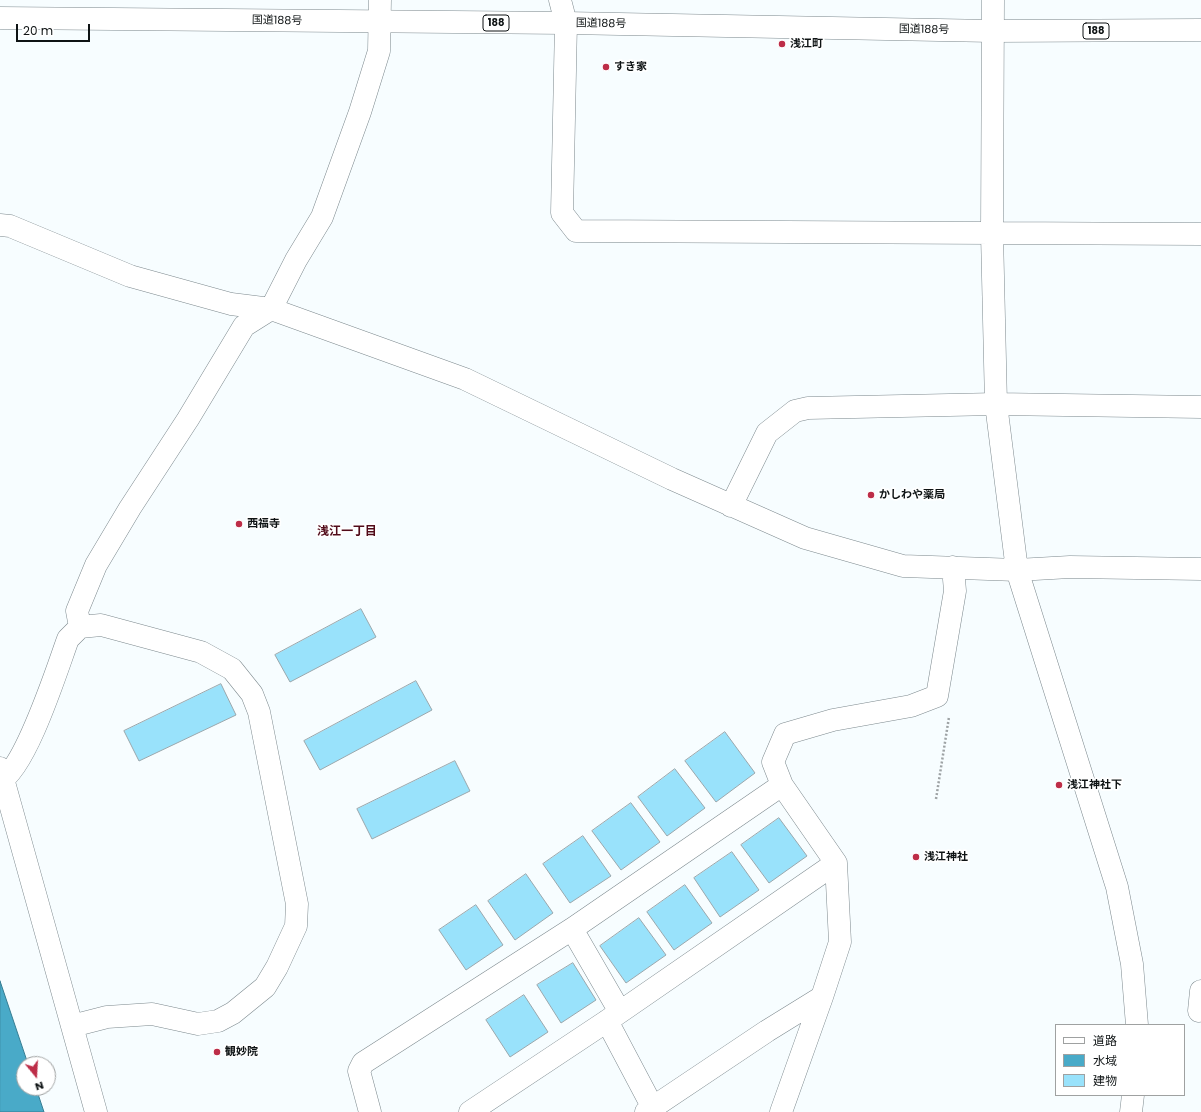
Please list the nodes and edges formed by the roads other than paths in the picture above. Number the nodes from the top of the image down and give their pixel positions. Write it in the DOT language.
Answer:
graph roads {
  1 [pos="380,0"];
  2 [pos="560,0"];
  3 [pos="993,0"];
  4 [pos="0,18"];
  5 [pos="381,22"];
  6 [pos="566,23"];
  7 [pos="1201,30"];
  8 [pos="992,31"];
  9 [pos="0,225"];
  10 [pos="992,234"];
  11 [pos="1201,234"];
  12 [pos="270,309"];
  13 [pos="996,404"];
  14 [pos="1201,407"];
  15 [pos="731,506"];
  16 [pos="954,567"];
  17 [pos="1201,568"];
  18 [pos="1017,570"];
  19 [pos="80,627"];
  20 [pos="1,776"];
  21 [pos="782,784"];
  22 [pos="836,863"];
  23 [pos="572,929"];
  24 [pos="822,997"];
  25 [pos="614,1016"];
  26 [pos="1137,1024"];
  27 [pos="72,1026"];
  28 [pos="1133,1096"];
  29 [pos="649,1110"];
  30 [pos="96,1112"];
  31 [pos="370,1112"];
  32 [pos="470,1112"];
  33 [pos="781,1112"];
  34 [pos="1131,1112"];
  1 -- 5 [label="main road"];
  2 -- 6 [label="main road"];
  3 -- 8 [label="main road"];
  4 -- 5 [label="main road, 国道188号 / 188"];
  5 -- 6 [label="main road, 国道188号 / 188"];
  5 -- 12 [label="main road"];
  6 -- 8 [label="main road, 国道188号 / 188"];
  6 -- 10 [label="main road"];
  7 -- 8 [label="main road, 国道188号 / 188"];
  8 -- 10 [label="main road"];
  9 -- 12 [label="main road"];
  10 -- 11 [label="main road"];
  10 -- 13 [label="main road"];
  12 -- 15 [label="main road"];
  12 -- 19 [label="main road"];
  13 -- 14 [label="main road"];
  13 -- 15 [label="main road"];
  13 -- 18 [label="main road"];
  15 -- 16 [label="main road"];
  16 -- 18 [label="main road"];
  16 -- 21 [label="main road"];
  17 -- 18 [label="main road"];
  18 -- 26 [label="main road"];
  19 -- 20 [label="main road"];
  19 -- 27 [label="main road"];
  20 -- 27 [label="main road"];
  21 -- 22 [label="main road"];
  21 -- 23 [label="main road"];
  22 -- 24 [label="main road"];
  22 -- 25 [label="main road"];
  23 -- 25 [label="main road"];
  23 -- 31 [label="main road"];
  24 -- 29 [label="main road"];
  24 -- 33 [label="main road"];
  25 -- 29 [label="main road"];
  25 -- 32 [label="main road"];
  27 -- 30 [label="main road"];
  28 -- 34 [label="main road"];
}
